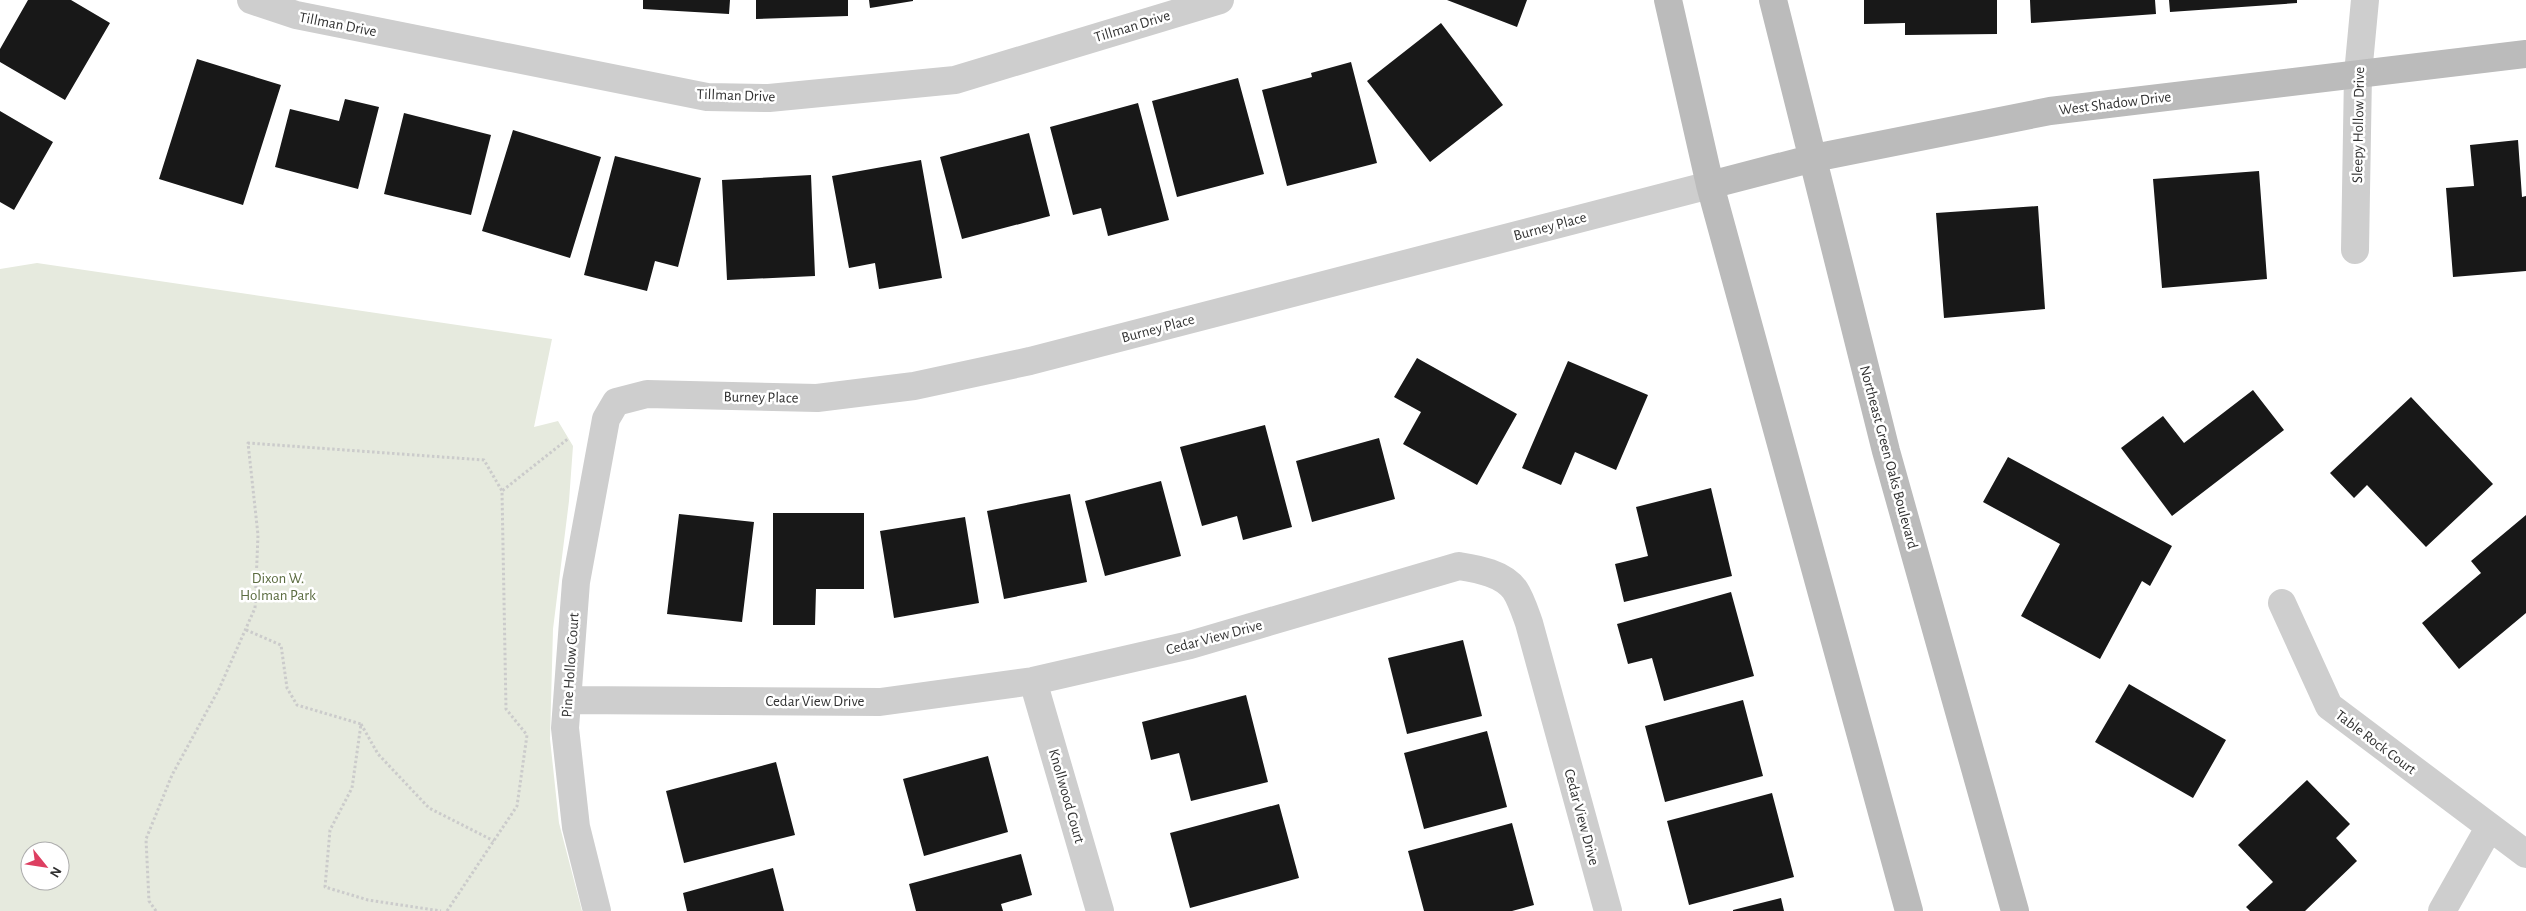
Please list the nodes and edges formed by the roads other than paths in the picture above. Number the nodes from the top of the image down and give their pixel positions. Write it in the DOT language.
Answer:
graph roads {
  1 [pos="251,0"];
  2 [pos="1220,0"];
  3 [pos="1668,0"];
  4 [pos="1773,0"];
  5 [pos="2365,0"];
  6 [pos="2526,54"];
  7 [pos="2358,74"];
  8 [pos="1814,158"];
  9 [pos="1710,185"];
  10 [pos="2355,250"];
  11 [pos="606,419"];
  12 [pos="2282,603"];
  13 [pos="1033,681"];
  14 [pos="568,700"];
  15 [pos="2489,828"];
  16 [pos="2526,854"];
  17 [pos="598,911"];
  18 [pos="1100,911"];
  19 [pos="1608,911"];
  20 [pos="1909,911"];
  21 [pos="2015,911"];
  22 [pos="2442,911"];
  1 -- 2 [label="street, Tillman Drive"];
  3 -- 9 [label="main road"];
  4 -- 8 [label="main road, Northeast Green Oaks Boulevard"];
  5 -- 7 [label="street, Sleepy Hollow Drive"];
  6 -- 7 [label="main road, West Shadow Drive"];
  7 -- 8 [label="main road, West Shadow Drive"];
  7 -- 10 [label="street, Sleepy Hollow Drive"];
  8 -- 9 [label="main road, West Shadow Drive"];
  8 -- 21 [label="main road, Northeast Green Oaks Boulevard"];
  9 -- 11 [label="street, Burney Place"];
  9 -- 20 [label="main road"];
  11 -- 14 [label="street, Pine Hollow Court"];
  12 -- 15 [label="street, Table Rock Court"];
  13 -- 14 [label="street, Cedar View Drive"];
  13 -- 18 [label="street, Knollwood Court"];
  13 -- 19 [label="street, Cedar View Drive"];
  14 -- 17 [label="street, Pine Hollow Court"];
  15 -- 16 [label="street, Table Rock Court"];
  15 -- 22 [label="street"];
}
